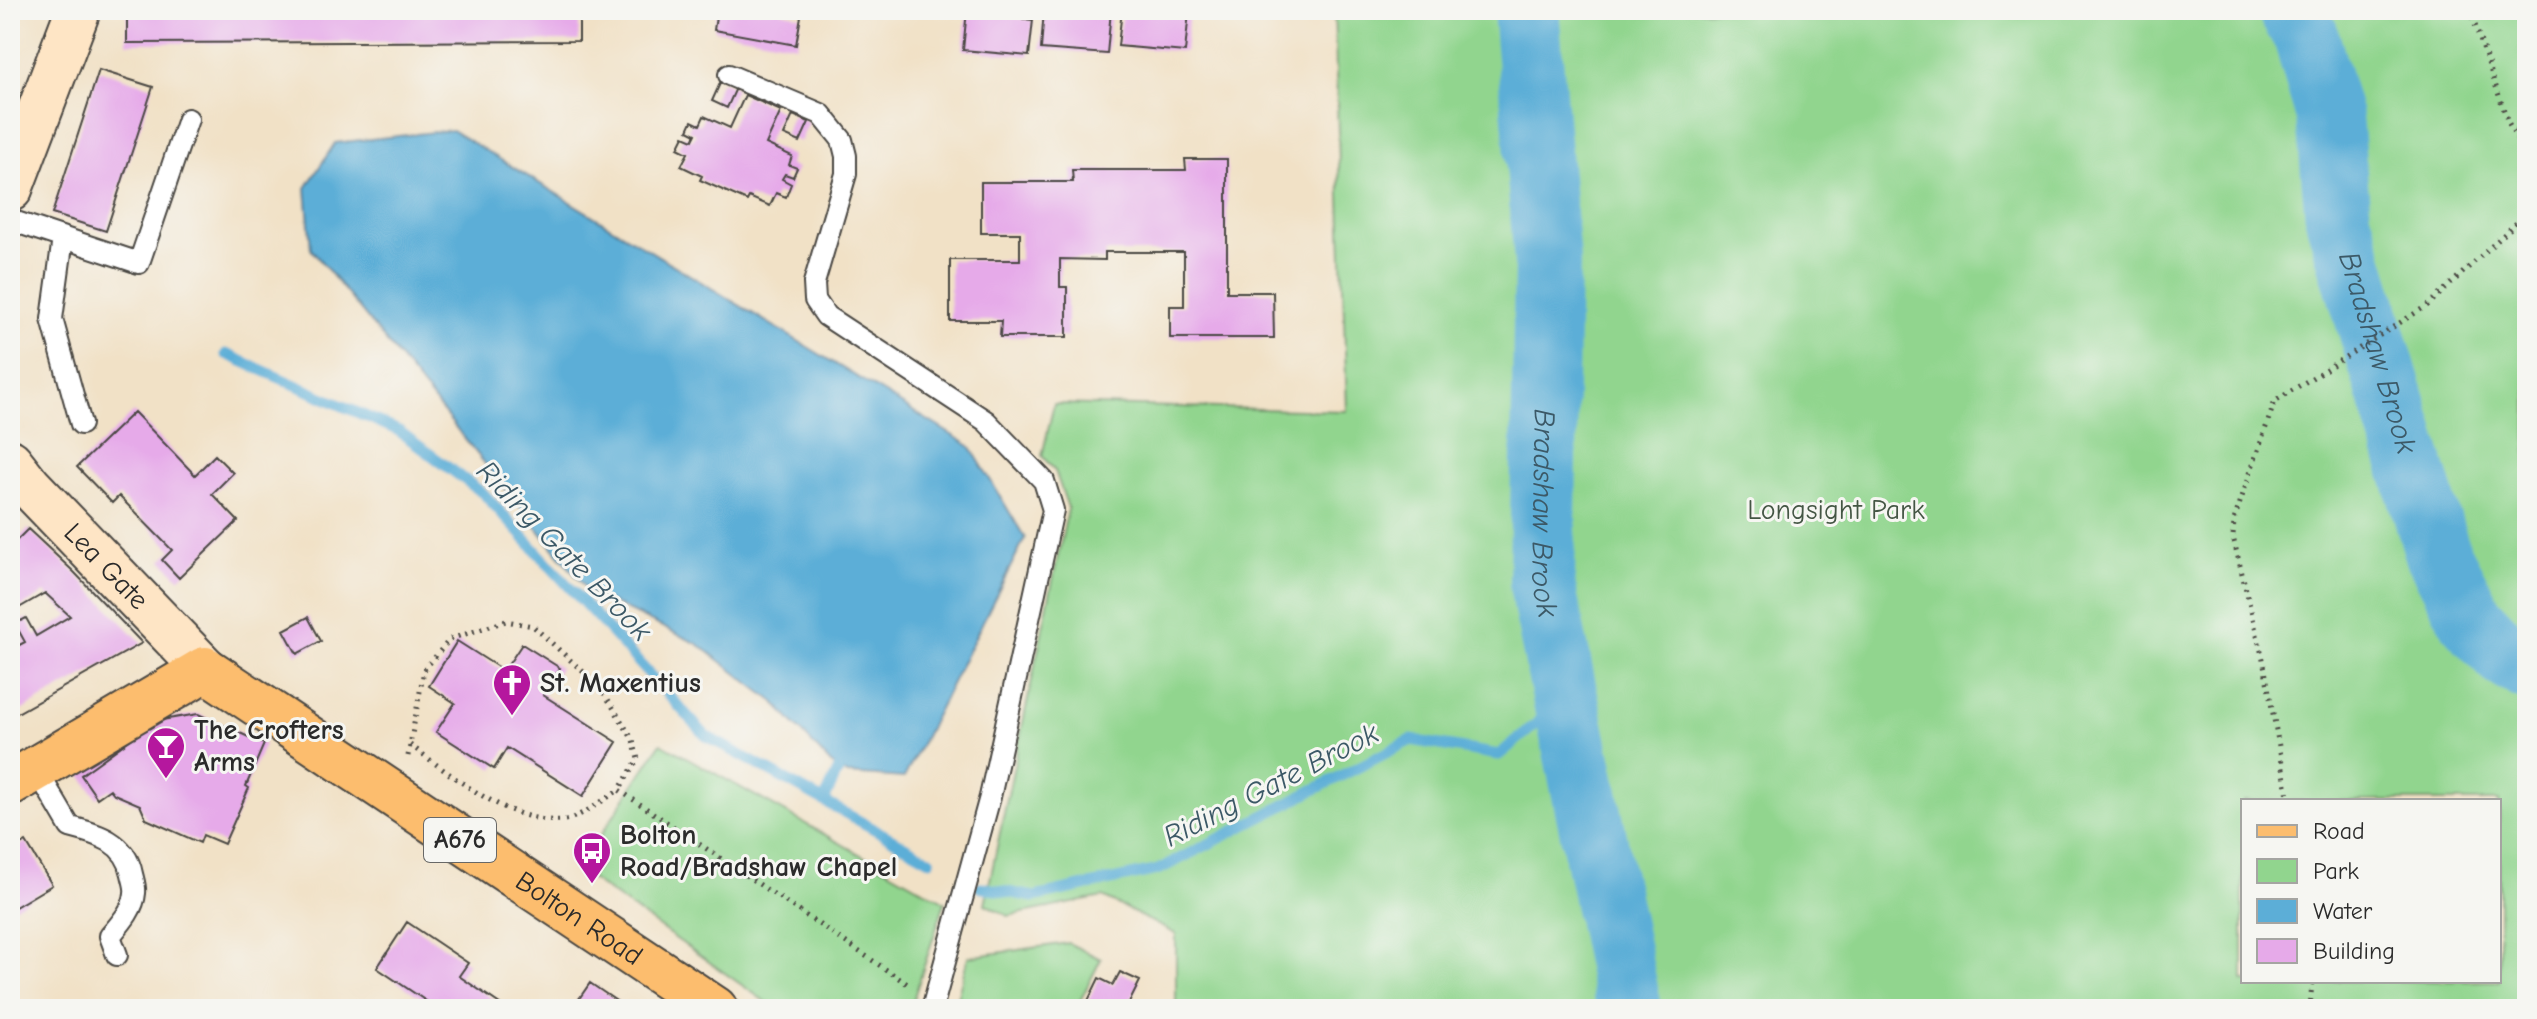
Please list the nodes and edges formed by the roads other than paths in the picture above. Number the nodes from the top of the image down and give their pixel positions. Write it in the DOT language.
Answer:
graph roads {
  1 [pos="78,10"];
  2 [pos="729,75"];
  3 [pos="188,119"];
  4 [pos="10,189"];
  5 [pos="10,220"];
  6 [pos="63,238"];
  7 [pos="81,424"];
  8 [pos="10,462"];
  9 [pos="205,669"];
  10 [pos="23,776"];
  11 [pos="117,955"];
  12 [pos="933,1006"];
  13 [pos="715,1009"];
  1 -- 4 [label="main road"];
  2 -- 12 [label="lane"];
  3 -- 6 [label="lane"];
  5 -- 6 [label="lane"];
  6 -- 7 [label="lane"];
  8 -- 9 [label="main road, Lea Gate"];
  9 -- 10 [label="main road"];
  9 -- 13 [label="main road, Bolton Road / A676"];
  10 -- 11 [label="lane"];
}
